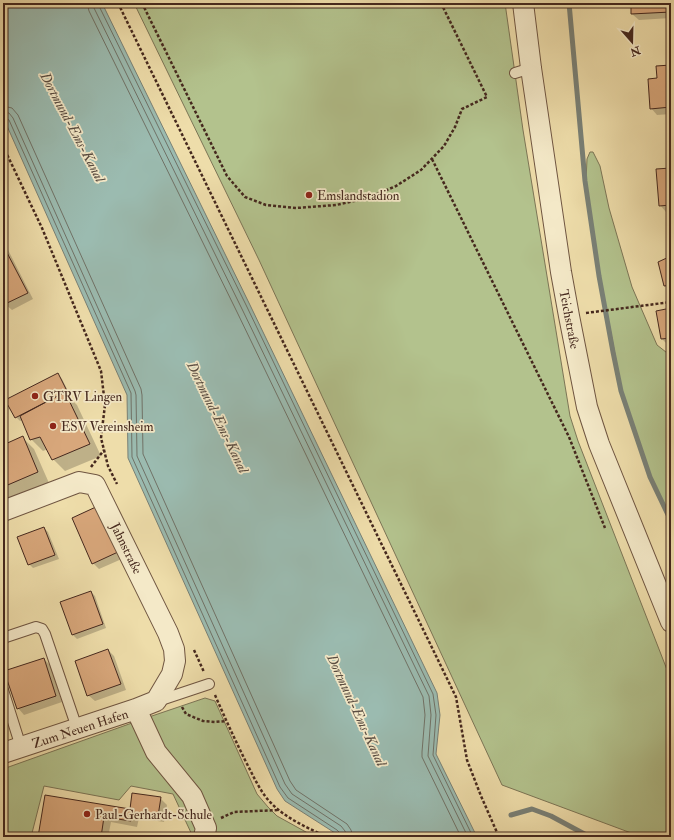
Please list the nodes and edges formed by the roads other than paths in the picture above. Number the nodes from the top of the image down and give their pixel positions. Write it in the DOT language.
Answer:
graph roads {
  1 [pos="523,3"];
  2 [pos="3,510"];
  3 [pos="671,622"];
  4 [pos="3,638"];
  5 [pos="209,684"];
  6 [pos="3,690"];
  7 [pos="156,701"];
  8 [pos="136,709"];
  9 [pos="77,728"];
  10 [pos="12,750"];
  11 [pos="205,832"];
  1 -- 3 [label="street, Teichstraße"];
  2 -- 7 [label="street, Jahnstraße"];
  4 -- 9 [label="lane"];
  5 -- 7 [label="lane"];
  6 -- 10 [label="lane"];
  7 -- 8 [label="street, Zum Neuen Hafen"];
  8 -- 9 [label="street, Zum Neuen Hafen"];
  8 -- 11 [label="street"];
  9 -- 10 [label="street, Zum Neuen Hafen"];
}
